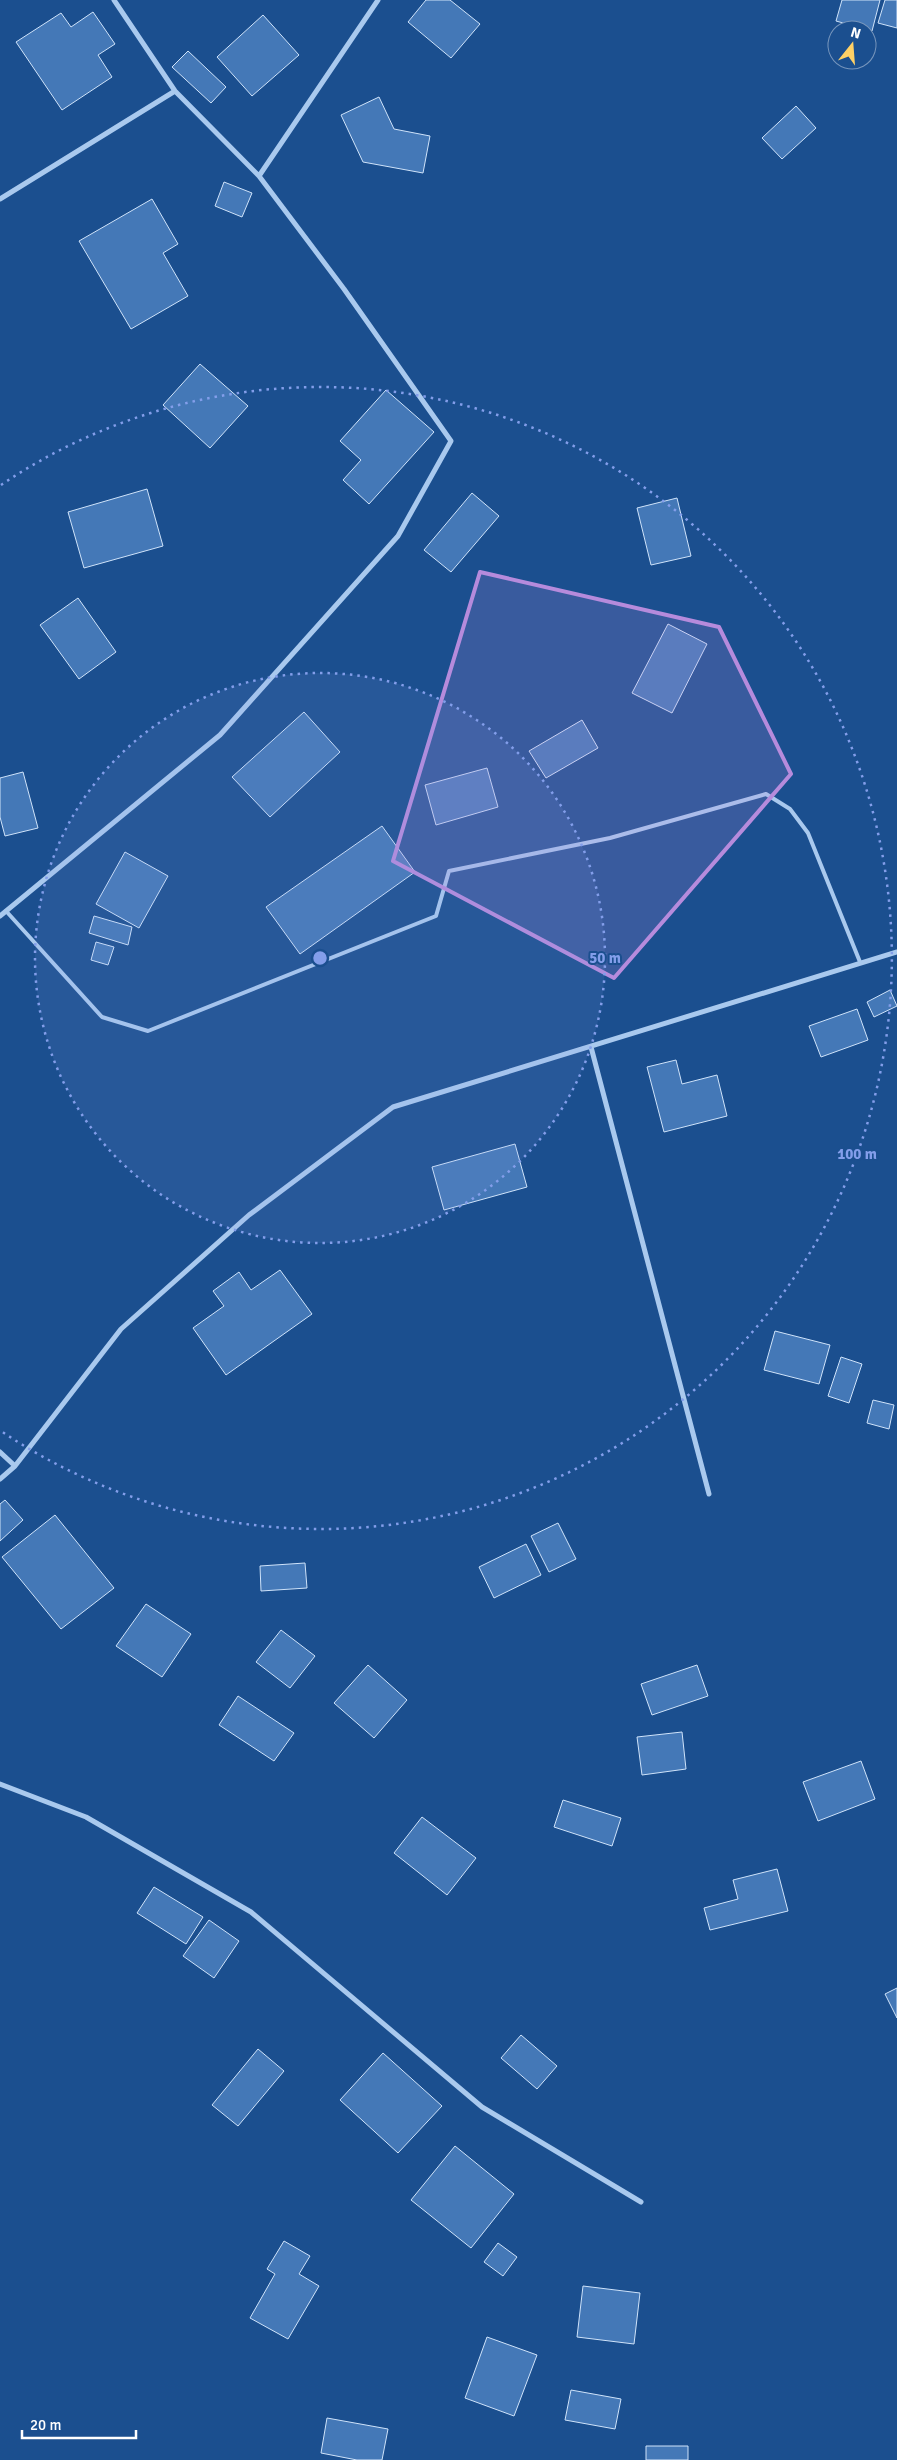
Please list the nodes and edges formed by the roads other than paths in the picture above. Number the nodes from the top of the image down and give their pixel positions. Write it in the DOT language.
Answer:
graph roads {
  1 [pos="114,0"];
  2 [pos="378,0"];
  3 [pos="175,91"];
  4 [pos="259,176"];
  5 [pos="0,199"];
  6 [pos="6,911"];
  7 [pos="0,916"];
  8 [pos="897,952"];
  9 [pos="860,962"];
  10 [pos="590,1047"];
  11 [pos="0,1452"];
  12 [pos="15,1466"];
  13 [pos="0,1479"];
  14 [pos="708,1494"];
  15 [pos="0,1784"];
  16 [pos="641,2202"];
  1 -- 3 [label="street"];
  2 -- 4 [label="street"];
  3 -- 4 [label="street"];
  3 -- 5 [label="street"];
  4 -- 6 [label="street"];
  6 -- 7 [label="street"];
  6 -- 9 [label="lane"];
  8 -- 9 [label="street"];
  9 -- 10 [label="street"];
  10 -- 12 [label="street"];
  10 -- 14 [label="street"];
  11 -- 12 [label="street"];
  12 -- 13 [label="street"];
  15 -- 16 [label="street"];
}
